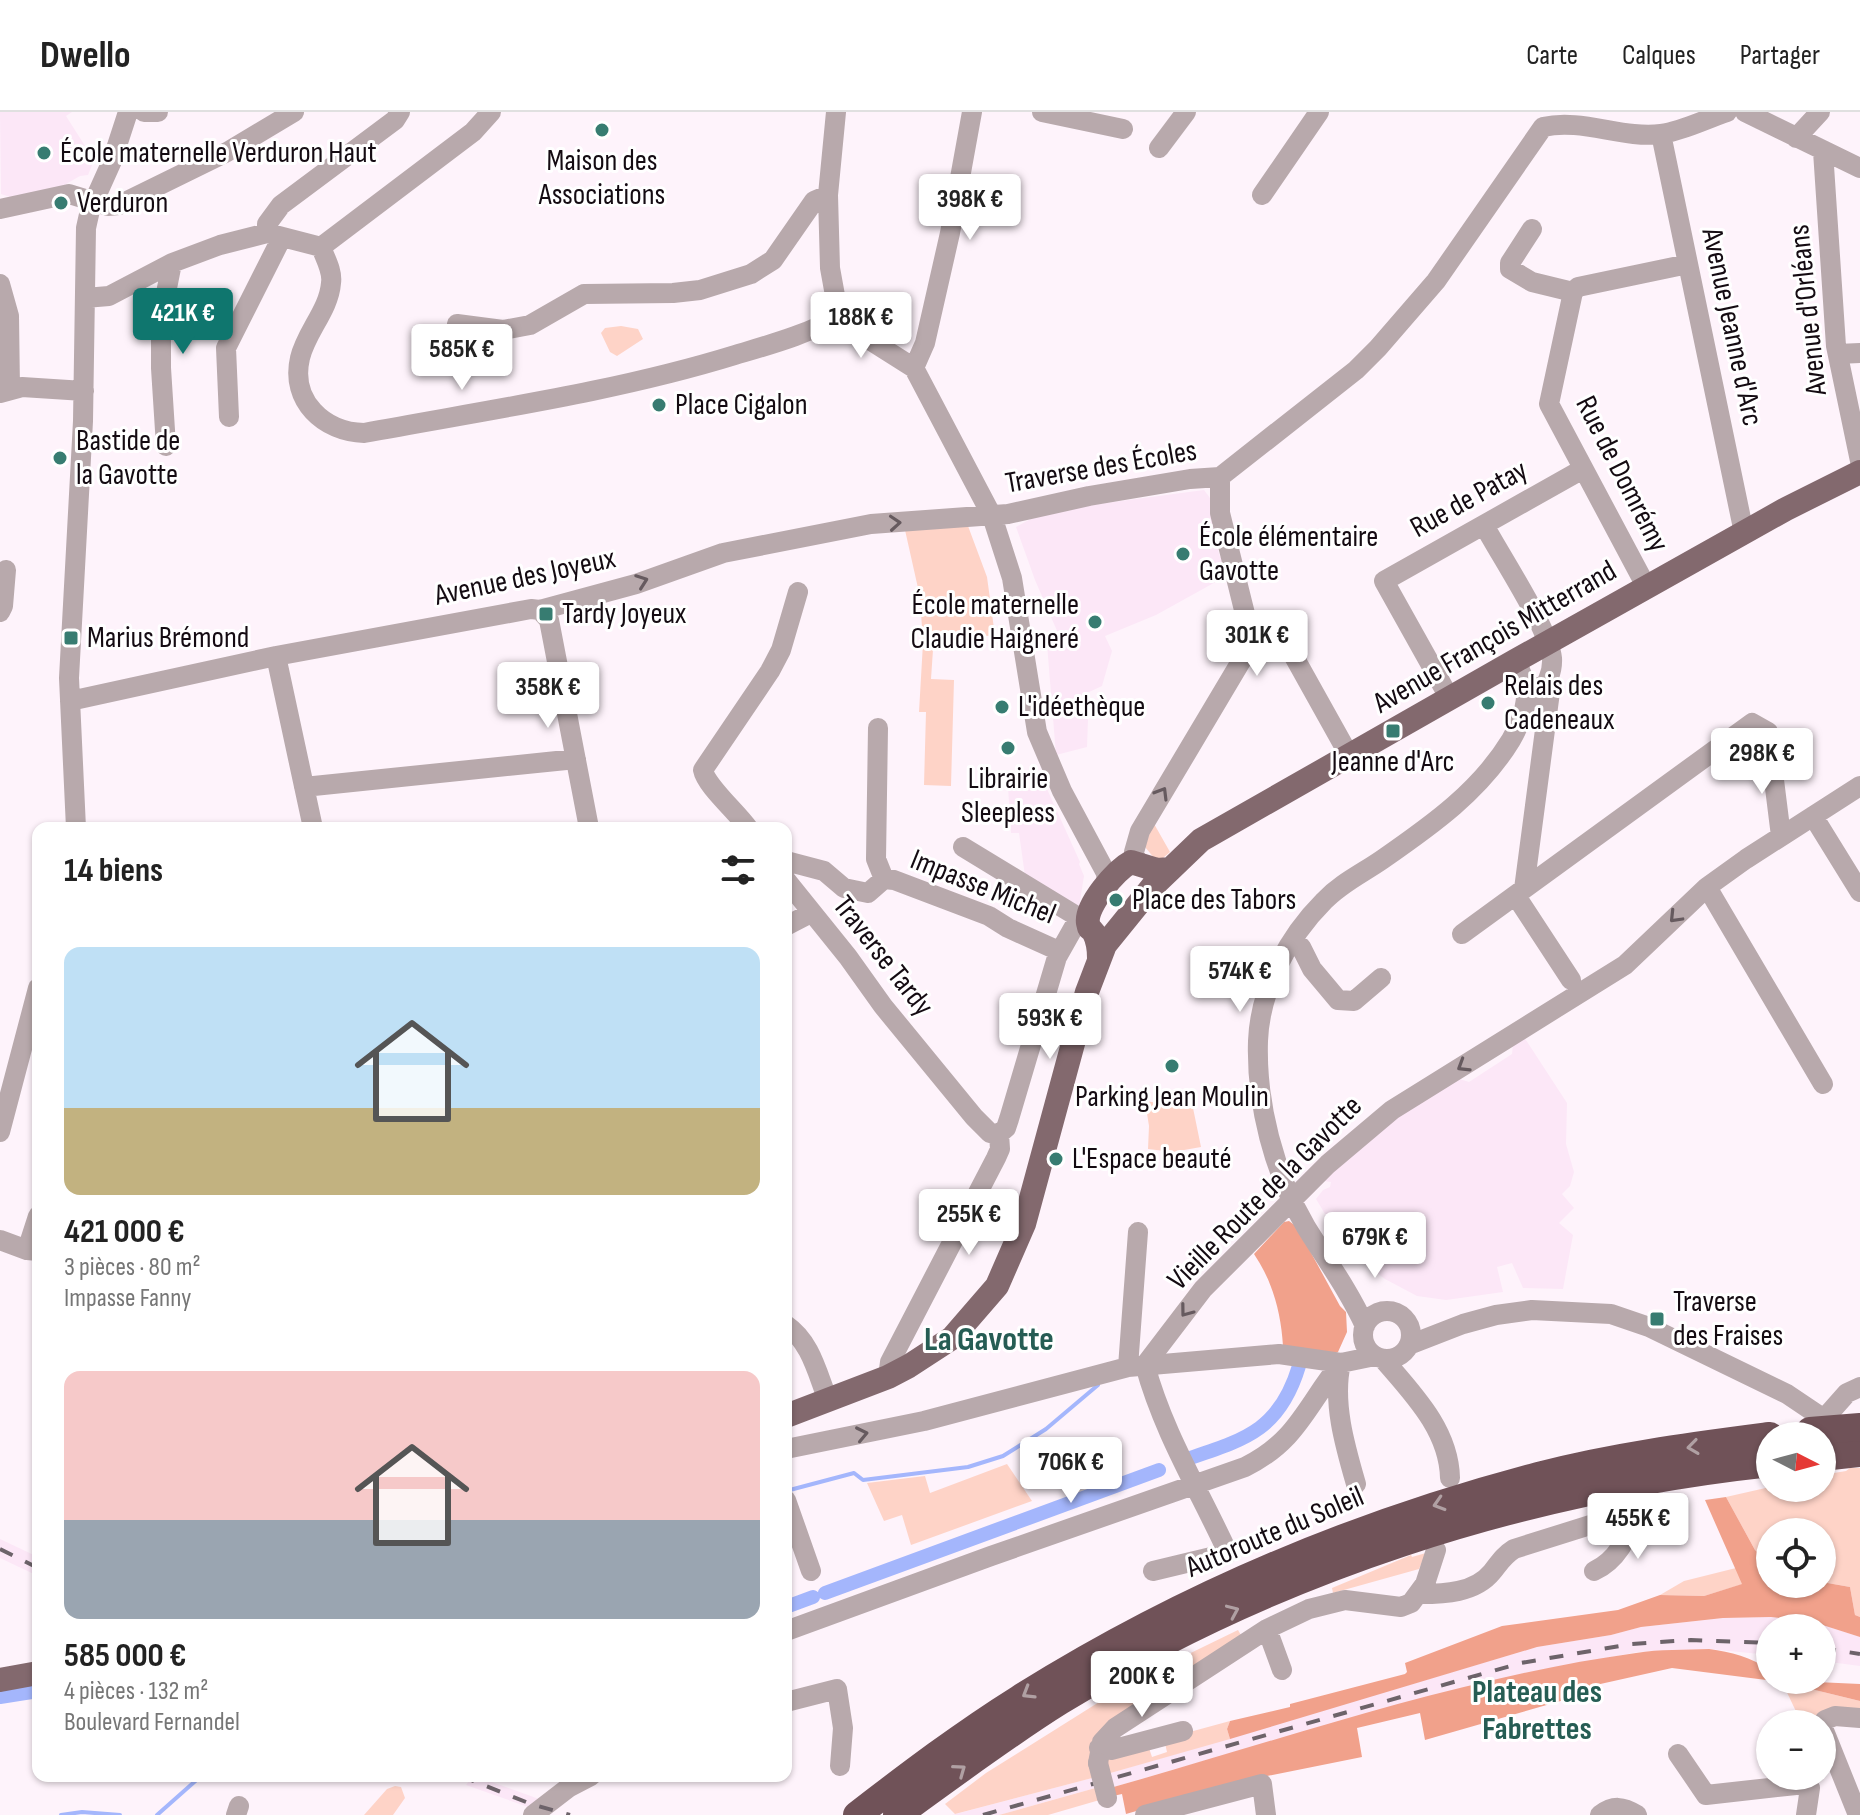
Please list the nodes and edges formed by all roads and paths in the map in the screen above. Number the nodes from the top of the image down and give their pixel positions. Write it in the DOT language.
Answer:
graph roads {
  1 [pos="128,112"];
  2 [pos="144,112"];
  3 [pos="158,112"];
  4 [pos="294,112"];
  5 [pos="400,112"];
  6 [pos="491,112"];
  7 [pos="836,112"];
  8 [pos="972,112"];
  9 [pos="1042,112"];
  10 [pos="1186,112"];
  11 [pos="1319,112"];
  12 [pos="1727,112"];
  13 [pos="1745,112"];
  14 [pos="1820,112"];
  15 [pos="1540,120"];
  16 [pos="1123,129"];
  17 [pos="1661,134"];
  18 [pos="1796,138"];
  19 [pos="1159,148"];
  20 [pos="1823,151"];
  21 [pos="1860,168"];
  22 [pos="828,195"];
  23 [pos="1262,195"];
  24 [pos="93,201"];
  25 [pos="1,207"];
  26 [pos="1532,229"];
  27 [pos="275,235"];
  28 [pos="321,247"];
  29 [pos="172,263"];
  30 [pos="1688,264"];
  31 [pos="0,284"];
  32 [pos="1573,292"];
  33 [pos="85,298"];
  34 [pos="843,314"];
  35 [pos="457,324"];
  36 [pos="1860,353"];
  37 [pos="1838,354"];
  38 [pos="914,368"];
  39 [pos="5,391"];
  40 [pos="84,391"];
  41 [pos="229,417"];
  42 [pos="166,446"];
  43 [pos="1860,461"];
  44 [pos="1583,469"];
  45 [pos="1860,472"];
  46 [pos="1220,477"];
  47 [pos="992,516"];
  48 [pos="1484,525"];
  49 [pos="1744,533"];
  50 [pos="6,570"];
  51 [pos="1647,588"];
  52 [pos="798,592"];
  53 [pos="540,610"];
  54 [pos="0,612"];
  55 [pos="1549,642"];
  56 [pos="276,656"];
  57 [pos="1243,658"];
  58 [pos="1515,661"];
  59 [pos="1537,687"];
  60 [pos="1450,699"];
  61 [pos="70,701"];
  62 [pos="878,728"];
  63 [pos="1779,754"];
  64 [pos="1350,757"];
  65 [pos="576,759"];
  66 [pos="1860,786"];
  67 [pos="304,787"];
  68 [pos="1820,812"];
  69 [pos="76,822"];
  70 [pos="312,822"];
  71 [pos="588,822"];
  72 [pos="744,822"];
  73 [pos="1785,834"];
  74 [pos="963,847"];
  75 [pos="792,863"];
  76 [pos="1368,869"];
  77 [pos="1145,872"];
  78 [pos="1860,876"];
  79 [pos="884,879"];
  80 [pos="1107,885"];
  81 [pos="1707,887"];
  82 [pos="792,888"];
  83 [pos="1520,892"];
  84 [pos="1860,892"];
  85 [pos="811,913"];
  86 [pos="1310,917"];
  87 [pos="792,923"];
  88 [pos="1084,929"];
  89 [pos="1462,934"];
  90 [pos="1296,955"];
  91 [pos="1381,978"];
  92 [pos="1571,980"];
  93 [pos="32,1011"];
  94 [pos="1261,1077"];
  95 [pos="1823,1084"];
  96 [pos="0,1132"];
  97 [pos="999,1134"];
  98 [pos="1292,1200"];
  99 [pos="1138,1232"];
  100 [pos="0,1240"];
  101 [pos="32,1250"];
  102 [pos="1406,1320"];
  103 [pos="1463,1324"];
  104 [pos="1369,1325"];
  105 [pos="792,1329"];
  106 [pos="1392,1354"];
  107 [pos="1347,1362"];
  108 [pos="1136,1366"];
  109 [pos="888,1377"];
  110 [pos="1860,1387"];
  111 [pos="828,1400"];
  112 [pos="792,1414"];
  113 [pos="1814,1422"];
  114 [pos="1820,1422"];
  115 [pos="1836,1426"];
  116 [pos="1860,1427"];
  117 [pos="1756,1438"];
  118 [pos="792,1448"];
  119 [pos="1756,1465"];
  120 [pos="1450,1478"];
  121 [pos="1356,1484"];
  122 [pos="1197,1486"];
  123 [pos="793,1542"];
  124 [pos="1436,1550"];
  125 [pos="811,1571"];
  126 [pos="1153,1571"];
  127 [pos="1594,1571"];
  128 [pos="1420,1594"];
  129 [pos="792,1629"];
  130 [pos="1267,1629"];
  131 [pos="1282,1670"];
  132 [pos="32,1674"];
  133 [pos="0,1680"];
  134 [pos="792,1700"];
  135 [pos="1860,1718"];
  136 [pos="1183,1731"];
  137 [pos="1678,1754"];
  138 [pos="1098,1756"];
  139 [pos="840,1766"];
  140 [pos="580,1782"];
  141 [pos="1106,1806"];
  142 [pos="533,1815"];
  143 [pos="857,1815"];
  144 [pos="897,1815"];
  145 [pos="1145,1815"];
  146 [pos="1266,1815"];
  147 [pos="1600,1815"];
  148 [pos="1637,1815"];
  149 [pos="1806,1815"];
  150 [pos="1858,1815"];
  1 -- 24 [label="street"];
  2 -- 3 [label="street"];
  4 -- 24 [label="street"];
  5 -- 27 [label="street"];
  6 -- 28 [label="street"];
  7 -- 22 [label="street"];
  8 -- 38 [label="street"];
  9 -- 16 [label="street"];
  10 -- 19 [label="street"];
  11 -- 23 [label="street"];
  12 -- 17 [label="street"];
  13 -- 18 [label="street"];
  14 -- 18 [label="street"];
  15 -- 17 [label="street"];
  15 -- 46 [label="street"];
  17 -- 30 [label="street, Avenue Jeanne d'Arc"];
  18 -- 20 [label="street"];
  20 -- 21 [label="street"];
  20 -- 37 [label="street, Avenue d'Orléans"];
  22 -- 34 [label="street"];
  22 -- 35 [label="street"];
  24 -- 25 [label="street"];
  24 -- 33 [label="street"];
  26 -- 32 [label="street"];
  27 -- 28 [label="street"];
  27 -- 29 [label="street"];
  27 -- 41 [label="street"];
  28 -- 34 [label="street"];
  29 -- 33 [label="street"];
  29 -- 42 [label="street"];
  30 -- 32 [label="street"];
  30 -- 49 [label="street, Avenue Jeanne d'Arc"];
  31 -- 39 [label="street"];
  32 -- 44 [label="street, Rue de Domrémy"];
  33 -- 40 [label="street"];
  34 -- 38 [label="street"];
  36 -- 37 [label="street"];
  37 -- 43 [label="street, Avenue d'Orléans"];
  38 -- 47 [label="street"];
  39 -- 40 [label="street"];
  40 -- 61 [label="street"];
  44 -- 48 [label="street, Rue de Patay"];
  44 -- 51 [label="street, Rue de Domrémy"];
  45 -- 49 [label="main road, Avenue François Mitterrand"];
  46 -- 47 [label="street, Traverse des Écoles"];
  46 -- 57 [label="street"];
  53 -- 47 [label="street, Avenue des Joyeux, one-way"];
  47 -- 80 [label="street"];
  48 -- 55 [label="street"];
  48 -- 60 [label="street, Rue de Patay"];
  49 -- 51 [label="main road, Avenue François Mitterrand"];
  50 -- 54 [label="street"];
  51 -- 55 [label="main road, Avenue François Mitterrand"];
  52 -- 72 [label="street"];
  53 -- 56 [label="street, Avenue des Joyeux"];
  53 -- 65 [label="street"];
  55 -- 58 [label="main road, Avenue François Mitterrand"];
  55 -- 59 [label="street"];
  56 -- 61 [label="street, Avenue des Joyeux"];
  56 -- 67 [label="street"];
  57 -- 64 [label="street"];
  77 -- 57 [label="street, one-way"];
  58 -- 59 [label="street"];
  58 -- 60 [label="main road, Avenue François Mitterrand"];
  59 -- 76 [label="street"];
  59 -- 83 [label="street"];
  60 -- 64 [label="main road, Avenue François Mitterrand"];
  61 -- 69 [label="street"];
  62 -- 79 [label="street, Impasse Michel"];
  63 -- 73 [label="street"];
  64 -- 77 [label="main road, Avenue François Mitterrand"];
  65 -- 67 [label="street"];
  65 -- 71 [label="street"];
  66 -- 68 [label="street, Vieille Route de la Gavotte"];
  67 -- 70 [label="street"];
  68 -- 73 [label="street, Vieille Route de la Gavotte"];
  68 -- 78 [label="street"];
  68 -- 84 [label="street"];
  73 -- 81 [label="street, Vieille Route de la Gavotte"];
  73 -- 83 [label="street"];
  74 -- 88 [label="street"];
  75 -- 79 [label="street, Impasse Michel"];
  76 -- 86 [label="street"];
  76 -- 90 [label="street"];
  77 -- 80 [label="main road"];
  77 -- 88 [label="main road"];
  79 -- 88 [label="street, Impasse Michel"];
  80 -- 88 [label="main road"];
  81 -- 95 [label="street"];
  81 -- 98 [label="street, Vieille Route de la Gavotte, one-way"];
  82 -- 85 [label="street, Traverse Tardy"];
  83 -- 89 [label="street"];
  83 -- 92 [label="street"];
  85 -- 87 [label="street"];
  85 -- 97 [label="street, Traverse Tardy"];
  86 -- 90 [label="street"];
  86 -- 94 [label="street"];
  88 -- 97 [label="street"];
  88 -- 109 [label="main road"];
  90 -- 91 [label="street"];
  90 -- 94 [label="street"];
  93 -- 96 [label="street"];
  94 -- 98 [label="street"];
  97 -- 109 [label="street"];
  98 -- 104 [label="street"];
  98 -- 108 [label="street, Vieille Route de la Gavotte, one-way"];
  99 -- 108 [label="street"];
  100 -- 101 [label="street"];
  102 -- 103 [label="street"];
  102 -- 104 [label="street"];
  102 -- 106 [label="street"];
  103 -- 106 [label="street"];
  103 -- 113 [label="street"];
  104 -- 106 [label="street"];
  104 -- 107 [label="street"];
  105 -- 111 [label="street"];
  106 -- 107 [label="street"];
  106 -- 120 [label="street"];
  107 -- 108 [label="street"];
  107 -- 121 [label="street"];
  107 -- 122 [label="street"];
  118 -- 108 [label="street, one-way"];
  108 -- 122 [label="street"];
  109 -- 111 [label="main road"];
  110 -- 114 [label="street"];
  111 -- 112 [label="main road"];
  115 -- 116 [label="highway, Autoroute du Soleil, bridge"];
  117 -- 143 [label="highway, Autoroute du Soleil, one-way"];
  144 -- 119 [label="highway, Autoroute du Soleil, one-way"];
  122 -- 126 [label="street"];
  122 -- 129 [label="street"];
  123 -- 125 [label="street"];
  124 -- 128 [label="street"];
  127 -- 128 [label="street"];
  128 -- 130 [label="street"];
  130 -- 131 [label="street"];
  130 -- 138 [label="street"];
  132 -- 133 [label="main road"];
  134 -- 139 [label="street"];
  135 -- 150 [label="street"];
  136 -- 138 [label="street"];
  137 -- 149 [label="street"];
  138 -- 141 [label="street, bridge"];
  140 -- 142 [label="street"];
  145 -- 146 [label="street"];
  147 -- 148 [label="street"];
}
